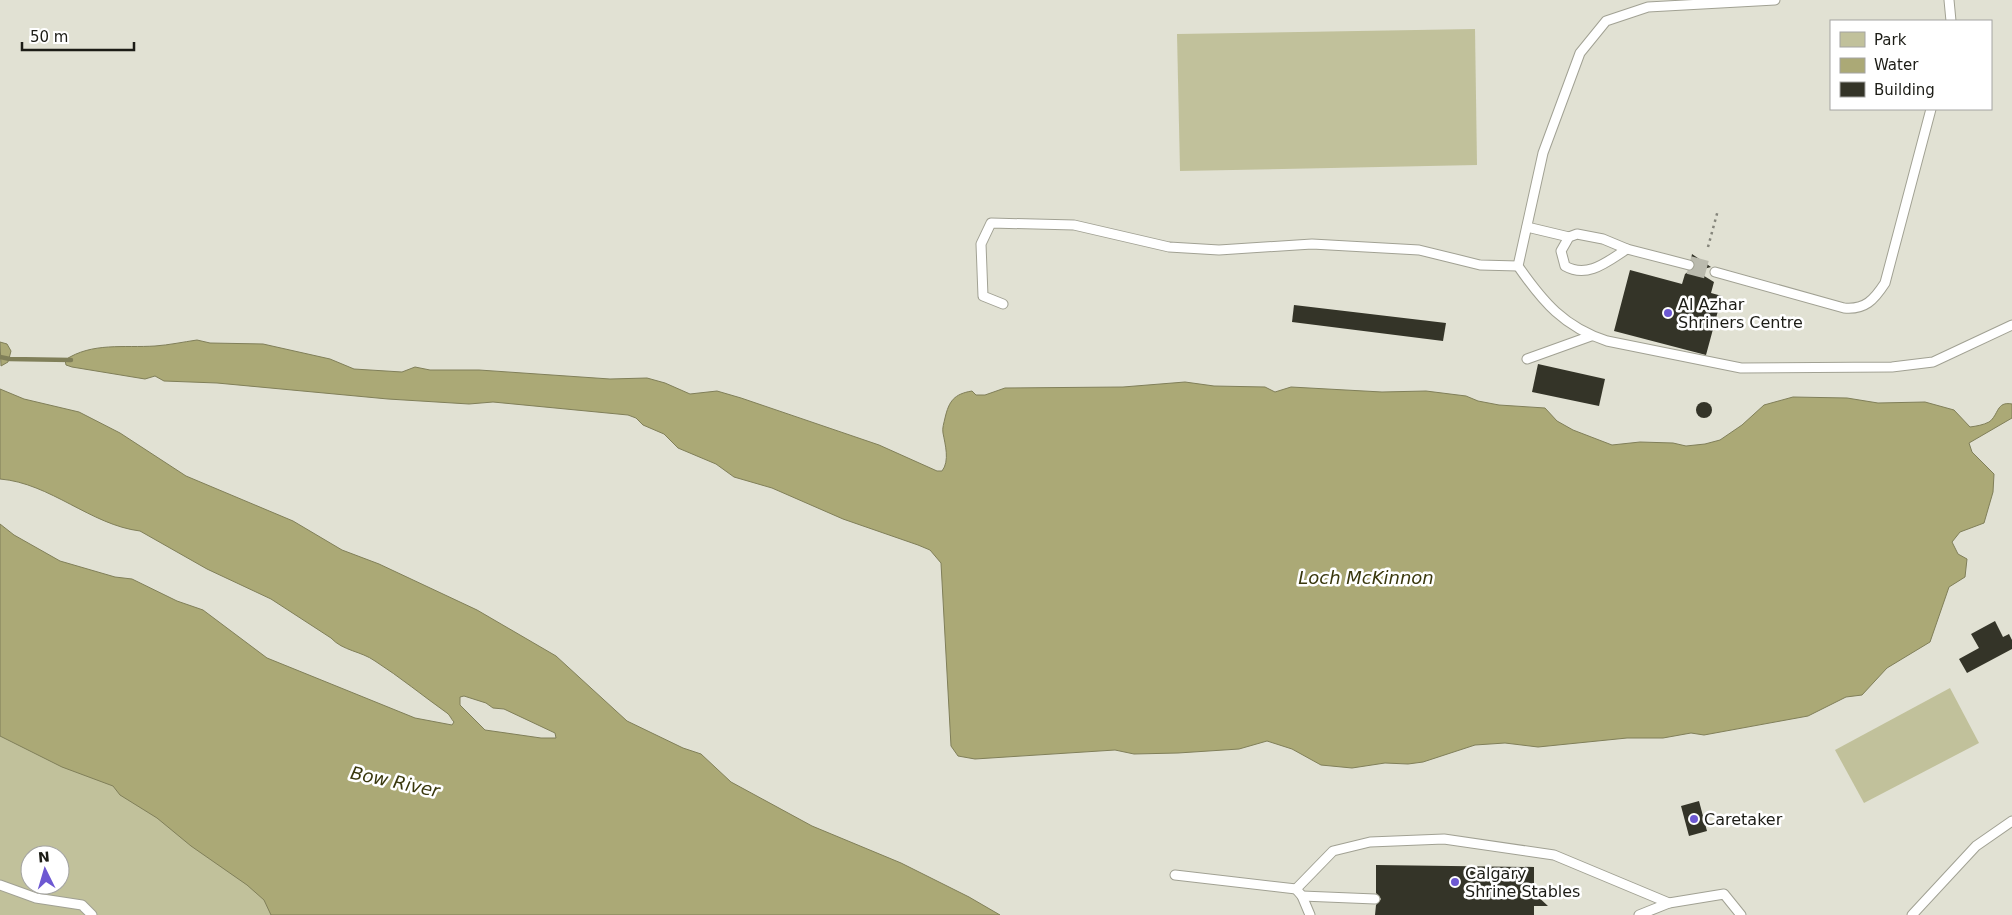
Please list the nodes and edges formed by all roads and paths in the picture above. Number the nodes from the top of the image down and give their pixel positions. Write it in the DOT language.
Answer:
graph roads {
  1 [pos="1775,0"];
  2 [pos="1949,0"];
  3 [pos="1951,20"];
  4 [pos="1931,110"];
  5 [pos="1718,210"];
  6 [pos="1527,227"];
  7 [pos="1569,237"];
  8 [pos="1708,247"];
  9 [pos="1626,249"];
  10 [pos="1689,265"];
  11 [pos="1518,266"];
  12 [pos="1714,272"];
  13 [pos="1003,304"];
  14 [pos="2012,325"];
  15 [pos="1591,336"];
  16 [pos="1527,358"];
  17 [pos="2012,820"];
  18 [pos="1175,875"];
  19 [pos="0,885"];
  20 [pos="1299,892"];
  21 [pos="1375,898"];
  22 [pos="1669,903"];
  23 [pos="92,915"];
  24 [pos="1310,915"];
  25 [pos="1639,915"];
  26 [pos="1741,915"];
  27 [pos="1912,915"];
  1 -- 6 [label="lane"];
  2 -- 3 [label="lane"];
  4 -- 12 [label="lane"];
  5 -- 8 [label="path"];
  6 -- 7 [label="lane"];
  6 -- 11 [label="lane"];
  7 -- 9 [label="lane"];
  7 -- 9 [label="lane"];
  9 -- 10 [label="lane"];
  11 -- 13 [label="lane"];
  11 -- 15 [label="lane"];
  14 -- 15 [label="lane"];
  15 -- 16 [label="lane"];
  17 -- 27 [label="lane"];
  18 -- 20 [label="lane"];
  19 -- 23 [label="lane"];
  20 -- 21 [label="lane"];
  20 -- 22 [label="lane"];
  20 -- 24 [label="lane"];
  22 -- 25 [label="lane"];
  22 -- 26 [label="lane"];
}
